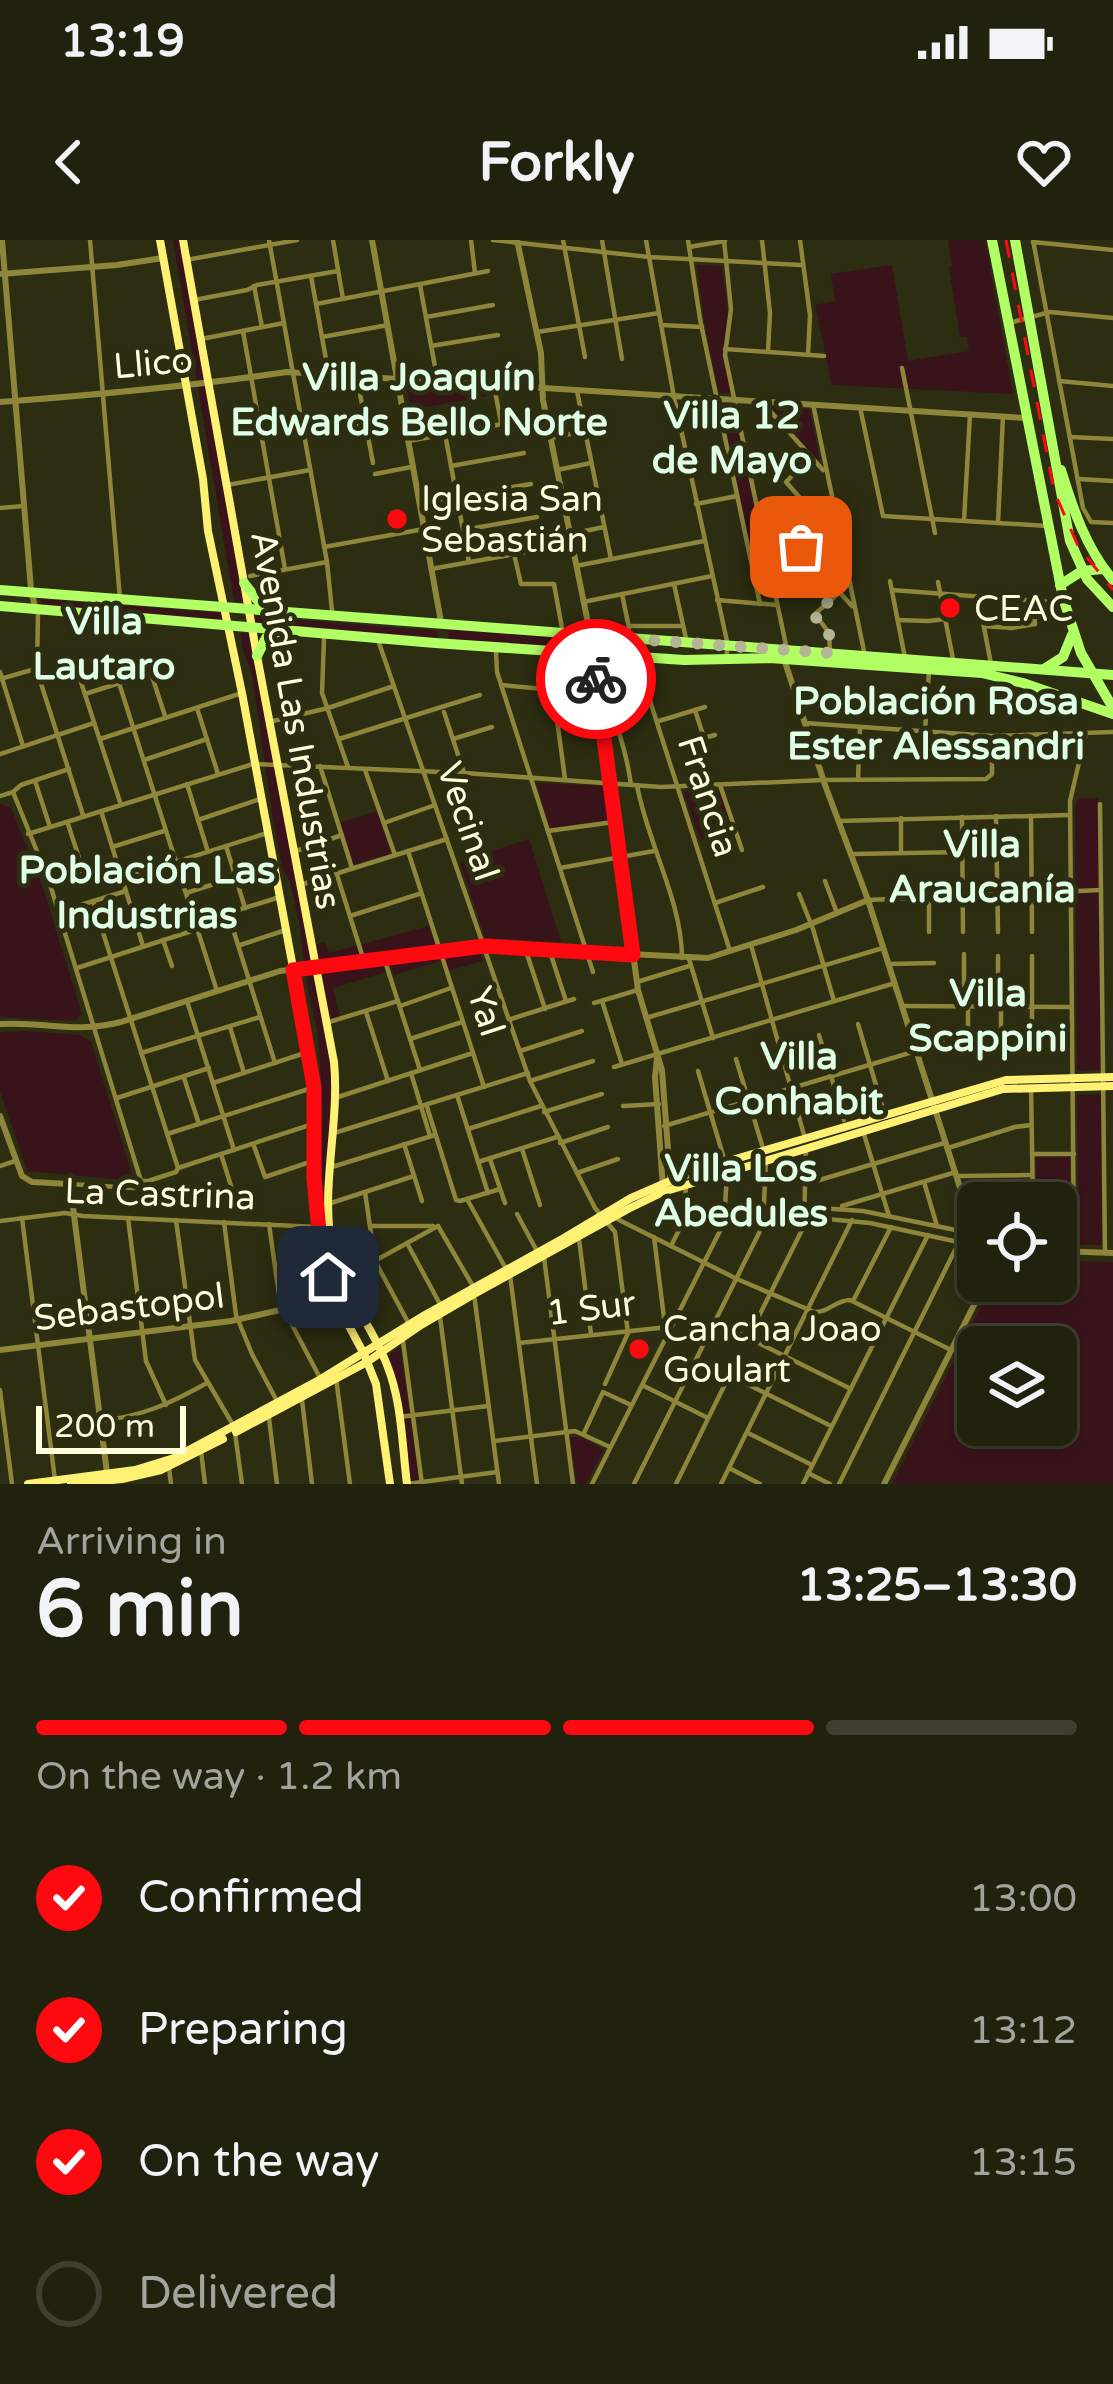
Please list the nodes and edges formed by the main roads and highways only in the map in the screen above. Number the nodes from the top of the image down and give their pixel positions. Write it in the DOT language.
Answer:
graph roads {
  1 [pos="160,240"];
  2 [pos="183,240"];
  3 [pos="992,240"];
  4 [pos="1015,240"];
  5 [pos="1041,381"];
  6 [pos="1108,568"];
  7 [pos="1082,571"];
  8 [pos="247,579"];
  9 [pos="1113,580"];
  10 [pos="0,590"];
  11 [pos="1061,591"];
  12 [pos="0,606"];
  13 [pos="1113,607"];
  14 [pos="225,608"];
  15 [pos="248,610"];
  16 [pos="275,612"];
  17 [pos="442,625"];
  18 [pos="228,627"];
  19 [pos="252,629"];
  20 [pos="278,631"];
  21 [pos="1073,632"];
  22 [pos="435,643"];
  23 [pos="726,646"];
  24 [pos="785,654"];
  25 [pos="256,656"];
  26 [pos="1044,669"];
  27 [pos="1093,674"];
  28 [pos="1113,675"];
  29 [pos="1108,692"];
  30 [pos="1113,711"];
  31 [pos="1073,1082"];
  32 [pos="1108,1082"];
  33 [pos="934,1106"];
  34 [pos="806,1143"];
  35 [pos="726,1167"];
  36 [pos="667,1187"];
  37 [pos="606,1218"];
  38 [pos="541,1254"];
  39 [pos="440,1310"];
  40 [pos="379,1348"];
  41 [pos="365,1358"];
  42 [pos="235,1430"];
  43 [pos="109,1479"];
  44 [pos="135,1480"];
  45 [pos="28,1484"];
  46 [pos="71,1484"];
  47 [pos="390,1484"];
  48 [pos="407,1484"];
  1 -- 14 [label="main road, Avenida Las Industrias"];
  2 -- 8 [label="main road, Avenida Las Industrias"];
  3 -- 11 [label="main road"];
  4 -- 5 [label="main road"];
  5 -- 6 [label="main road"];
  5 -- 7 [label="main road"];
  6 -- 7 [label="main road"];
  6 -- 9 [label="main road"];
  7 -- 11 [label="main road"];
  7 -- 13 [label="main road"];
  8 -- 15 [label="main road, Avenida Las Industrias"];
  8 -- 16 [label="main road"];
  10 -- 14 [label="main road"];
  11 -- 21 [label="main road"];
  12 -- 18 [label="main road"];
  14 -- 15 [label="main road"];
  14 -- 18 [label="main road, Avenida Las Industrias"];
  15 -- 16 [label="main road"];
  15 -- 19 [label="main road, Avenida Las Industrias"];
  16 -- 17 [label="main road"];
  17 -- 22 [label="main road"];
  17 -- 23 [label="main road"];
  18 -- 19 [label="main road"];
  18 -- 41 [label="main road, Avenida Las Industrias"];
  19 -- 20 [label="main road"];
  19 -- 25 [label="main road, Avenida Las Industrias"];
  20 -- 22 [label="main road"];
  20 -- 25 [label="main road"];
  21 -- 26 [label="main road"];
  21 -- 27 [label="main road"];
  22 -- 23 [label="main road"];
  23 -- 24 [label="main road"];
  24 -- 26 [label="main road"];
  24 -- 30 [label="main road"];
  25 -- 40 [label="main road, Avenida Las Industrias"];
  26 -- 27 [label="main road"];
  27 -- 28 [label="main road"];
  27 -- 29 [label="main road"];
  29 -- 30 [label="main road"];
  31 -- 32 [label="main road"];
  31 -- 33 [label="main road"];
  31 -- 33 [label="main road"];
  33 -- 34 [label="main road"];
  33 -- 34 [label="main road"];
  34 -- 35 [label="main road"];
  34 -- 35 [label="main road"];
  35 -- 36 [label="main road"];
  35 -- 36 [label="main road"];
  36 -- 37 [label="main road"];
  37 -- 38 [label="main road"];
  37 -- 38 [label="main road"];
  38 -- 39 [label="main road"];
  39 -- 40 [label="main road"];
  39 -- 40 [label="main road"];
  40 -- 41 [label="main road"];
  40 -- 48 [label="main road, Avenida Las Industrias"];
  41 -- 42 [label="main road"];
  41 -- 42 [label="main road"];
  41 -- 47 [label="main road, Avenida Las Industrias"];
  42 -- 43 [label="main road"];
  42 -- 44 [label="main road"];
  43 -- 44 [label="main road"];
  43 -- 45 [label="main road"];
  43 -- 46 [label="main road"];
}
